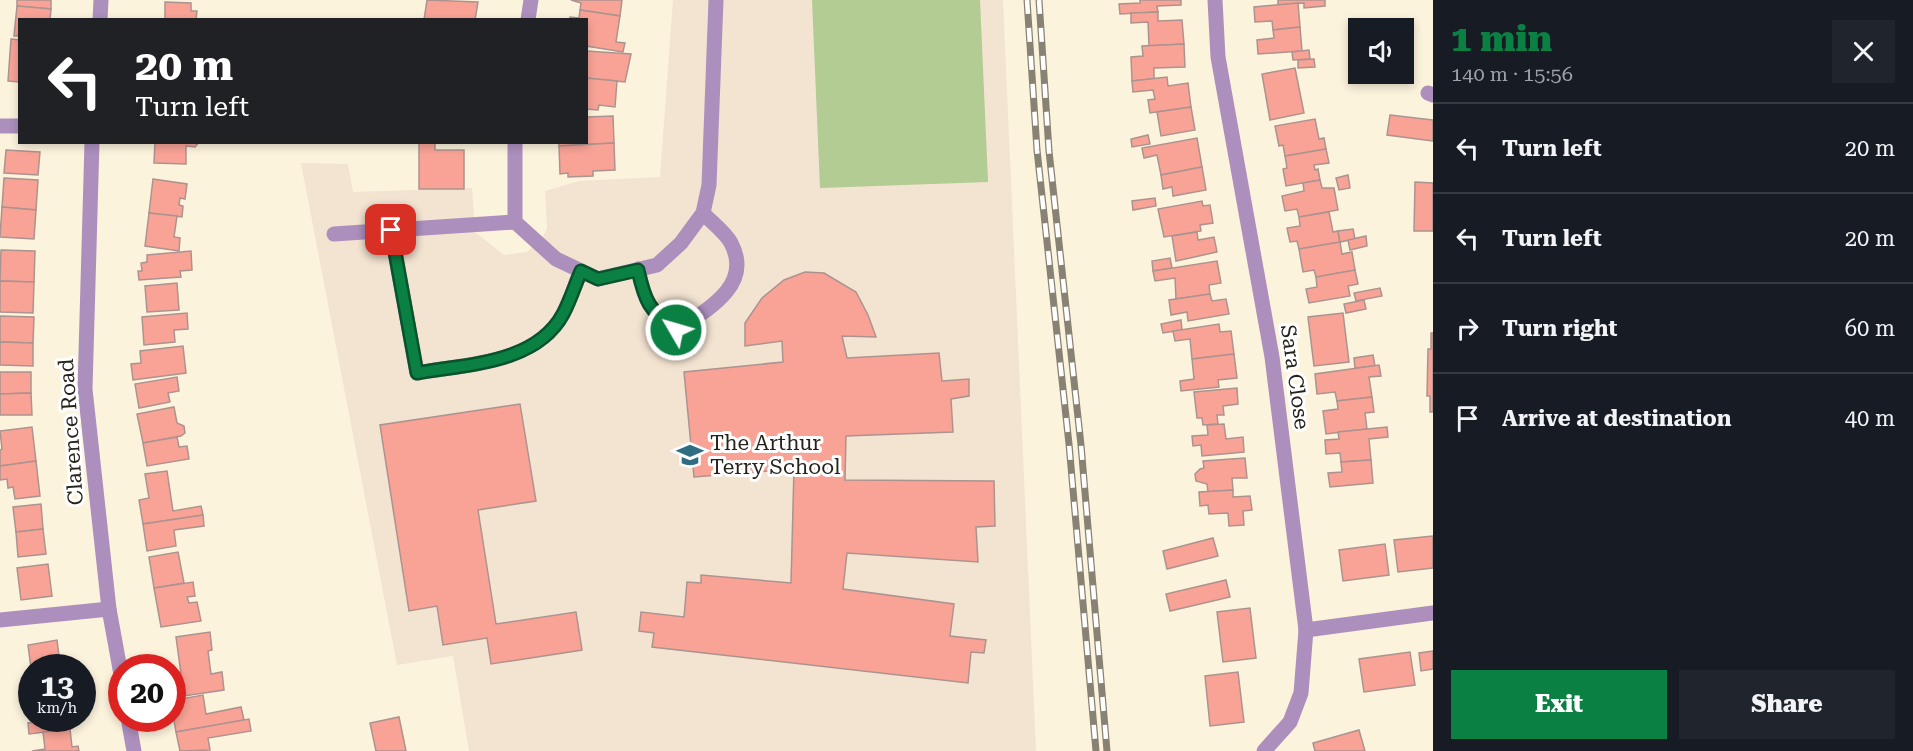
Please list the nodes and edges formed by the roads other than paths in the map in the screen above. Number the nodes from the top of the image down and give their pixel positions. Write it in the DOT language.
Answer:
graph roads {
  1 [pos="101,0"];
  2 [pos="531,0"];
  3 [pos="716,0"];
  4 [pos="1215,0"];
  5 [pos="100,18"];
  6 [pos="528,18"];
  7 [pos="0,126"];
  8 [pos="18,126"];
  9 [pos="92,144"];
  10 [pos="515,144"];
  11 [pos="703,213"];
  12 [pos="515,222"];
  13 [pos="391,230"];
  14 [pos="334,234"];
  15 [pos="638,270"];
  16 [pos="581,271"];
  17 [pos="109,609"];
  18 [pos="1433,613"];
  19 [pos="0,620"];
  20 [pos="1306,630"];
  21 [pos="117,654"];
  22 [pos="131,732"];
  23 [pos="134,751"];
  24 [pos="1264,751"];
  1 -- 5 [label="street"];
  2 -- 6 [label="street"];
  3 -- 11 [label="street"];
  4 -- 20 [label="street, Sara Close"];
  7 -- 8 [label="street"];
  9 -- 17 [label="street, Clarence Road"];
  10 -- 12 [label="street"];
  11 -- 15 [label="street"];
  11 -- 15 [label="street"];
  12 -- 13 [label="street"];
  12 -- 16 [label="street"];
  13 -- 14 [label="street"];
  13 -- 16 [label="street"];
  15 -- 16 [label="street"];
  17 -- 19 [label="street"];
  17 -- 21 [label="street, Clarence Road"];
  18 -- 20 [label="street"];
  20 -- 24 [label="street, Sara Close"];
  22 -- 23 [label="street"];
}
